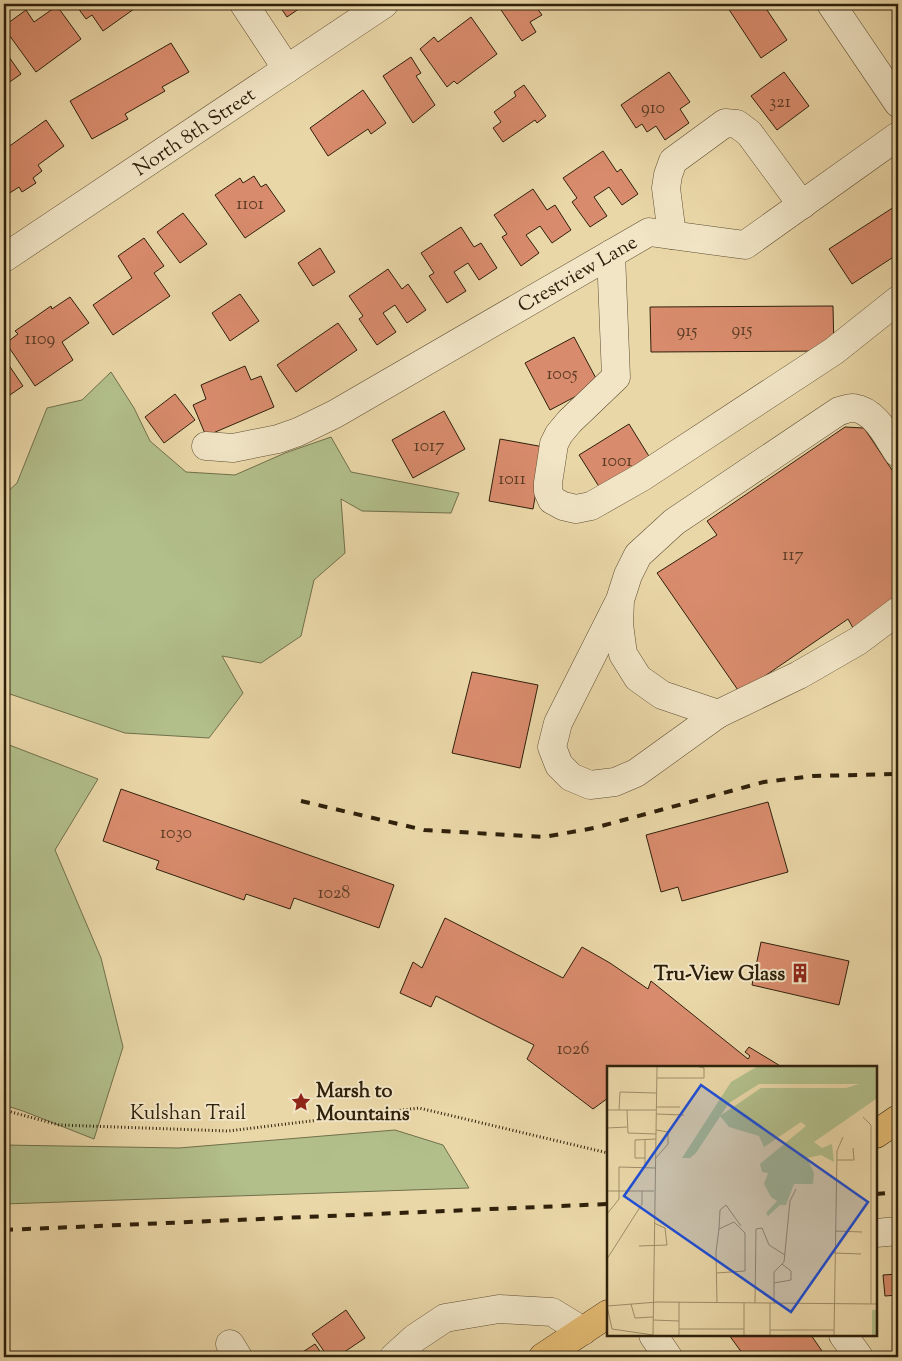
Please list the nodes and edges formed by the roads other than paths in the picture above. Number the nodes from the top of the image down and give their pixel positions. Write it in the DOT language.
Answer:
graph roads {
  1 [pos="244,4"];
  2 [pos="384,4"];
  3 [pos="831,4"];
  4 [pos="287,69"];
  5 [pos="898,103"];
  6 [pos="898,136"];
  7 [pos="802,204"];
  8 [pos="672,235"];
  9 [pos="611,254"];
  10 [pos="4,258"];
  11 [pos="898,300"];
  12 [pos="206,446"];
  13 [pos="898,453"];
  14 [pos="620,600"];
  15 [pos="898,612"];
  16 [pos="718,714"];
  17 [pos="898,1119"];
  18 [pos="877,1133"];
  19 [pos="898,1231"];
  20 [pos="877,1233"];
  21 [pos="607,1315"];
  22 [pos="583,1331"];
  23 [pos="653,1336"];
  24 [pos="844,1336"];
  25 [pos="394,1357"];
  26 [pos="543,1357"];
  27 [pos="668,1357"];
  28 [pos="859,1357"];
  1 -- 4 [label="street"];
  2 -- 4 [label="street, North 8th Street"];
  3 -- 5 [label="street"];
  4 -- 10 [label="street, North 8th Street"];
  6 -- 7 [label="street, Crestview Lane"];
  7 -- 8 [label="street, Crestview Lane"];
  7 -- 8 [label="street"];
  8 -- 9 [label="street, Crestview Lane"];
  9 -- 11 [label="street"];
  9 -- 12 [label="street, Crestview Lane"];
  13 -- 14 [label="street"];
  14 -- 16 [label="street"];
  14 -- 16 [label="street"];
  15 -- 16 [label="street"];
  17 -- 18 [label="main road"];
  19 -- 20 [label="street"];
  21 -- 22 [label="main road"];
  22 -- 25 [label="street"];
  22 -- 26 [label="main road"];
  23 -- 27 [label="street"];
  24 -- 28 [label="street"];
}
